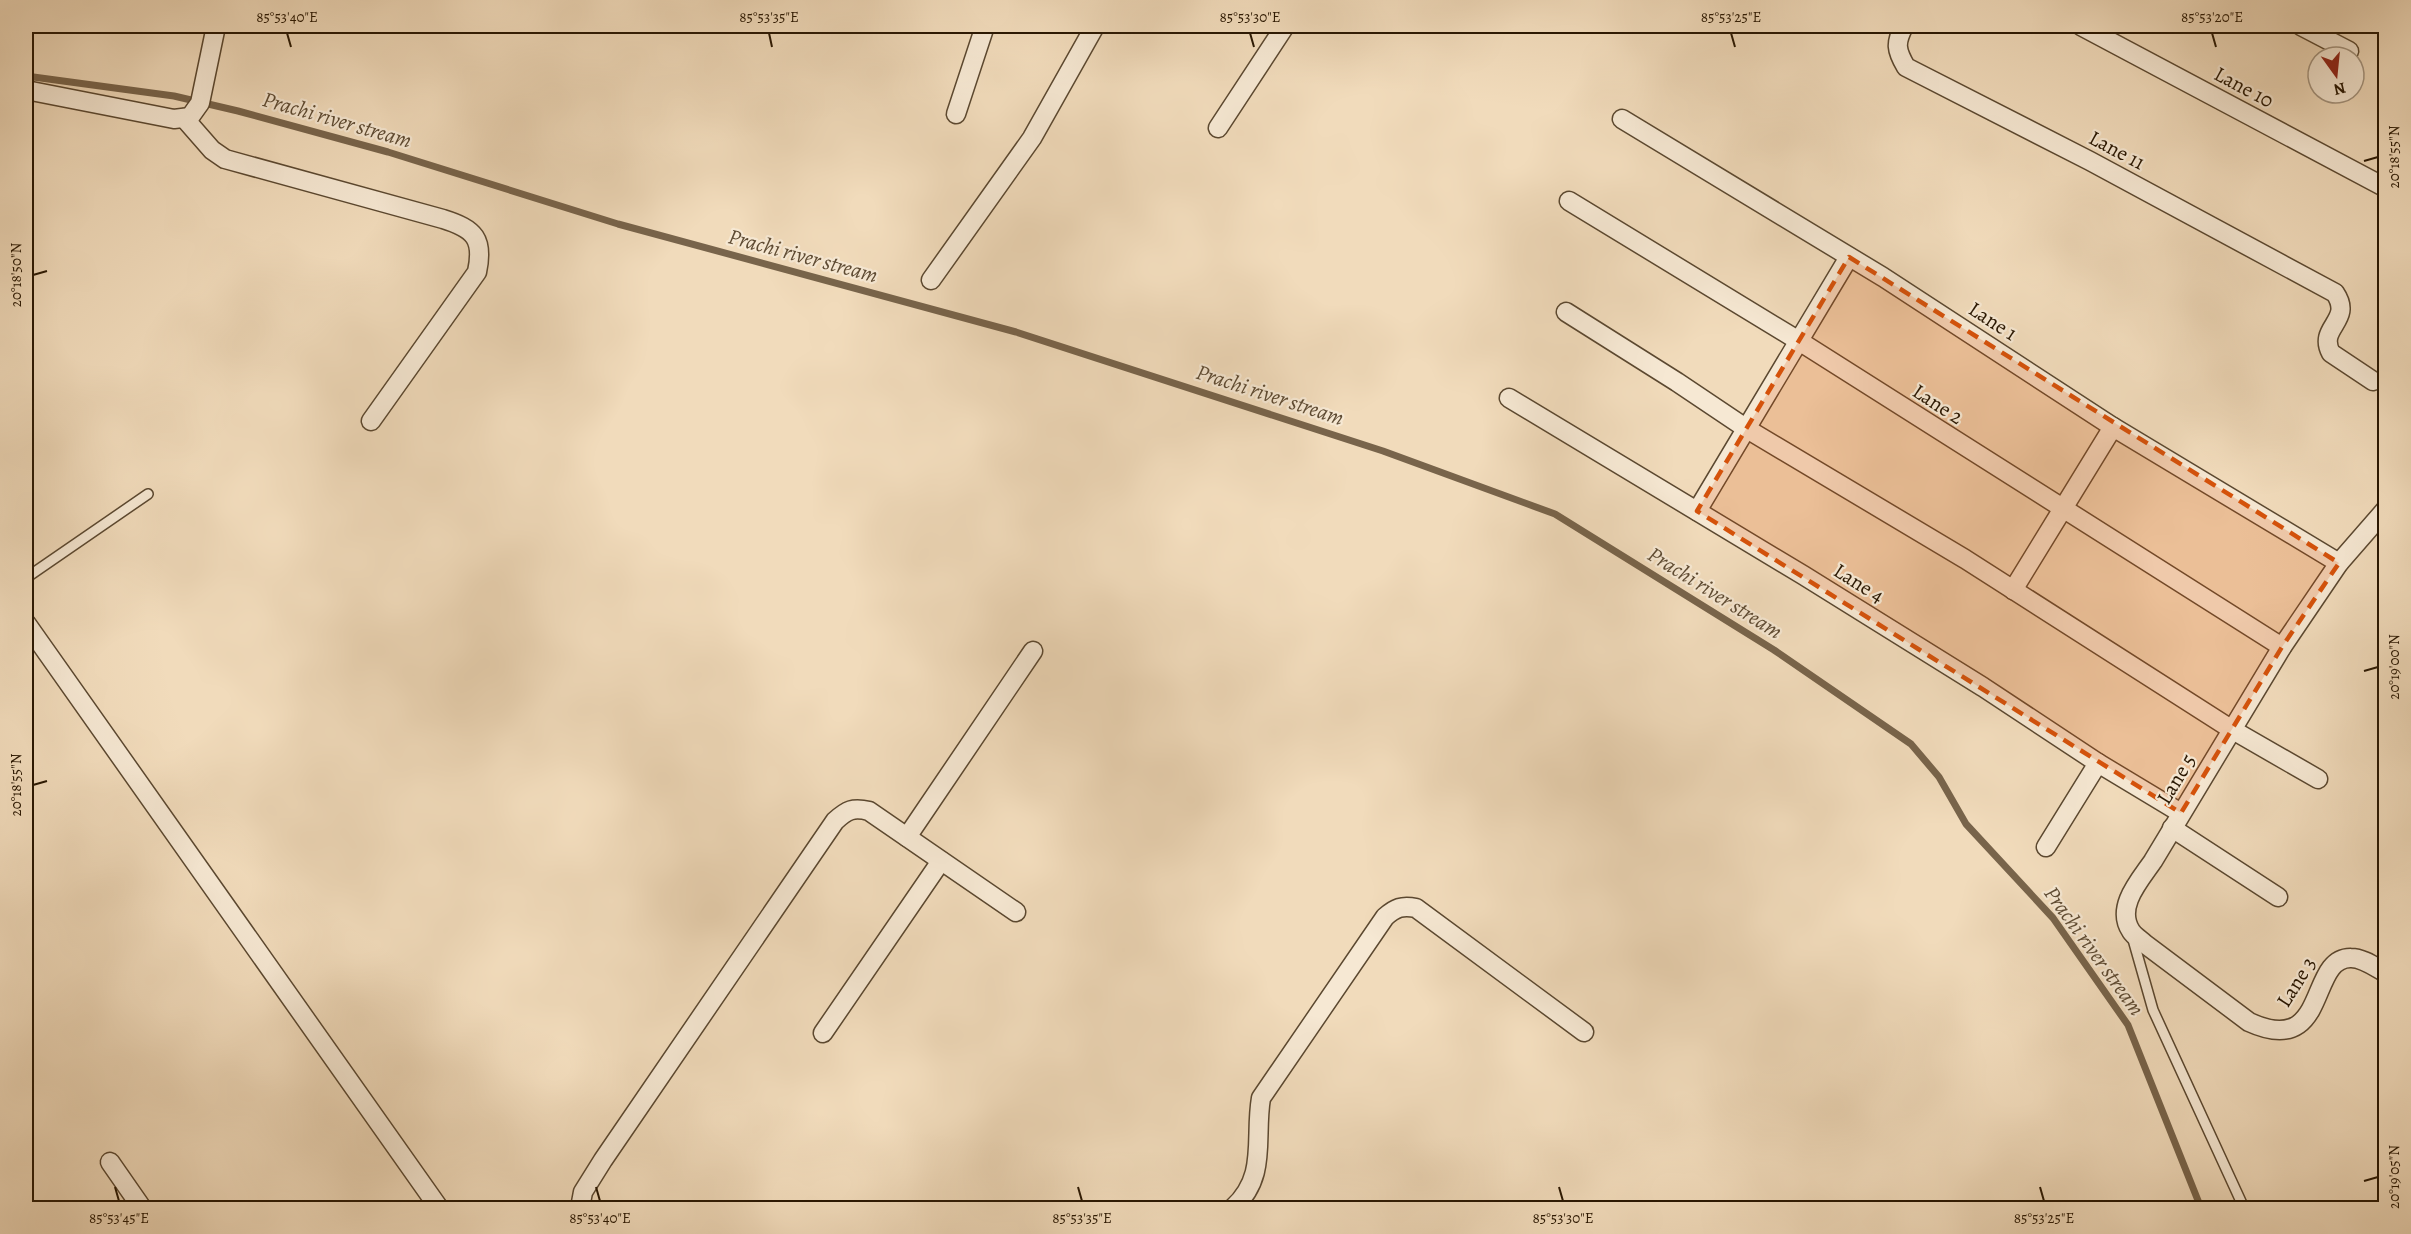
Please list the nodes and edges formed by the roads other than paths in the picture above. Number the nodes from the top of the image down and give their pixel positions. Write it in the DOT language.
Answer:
graph roads {
  1 [pos="216,26"];
  2 [pos="986,26"];
  3 [pos="1095,26"];
  4 [pos="1285,26"];
  5 [pos="2081,26"];
  6 [pos="2301,26"];
  7 [pos="1901,31"];
  8 [pos="2337,45"];
  9 [pos="26,90"];
  10 [pos="956,114"];
  11 [pos="187,118"];
  12 [pos="1622,119"];
  13 [pos="1218,128"];
  14 [pos="2385,188"];
  15 [pos="1569,201"];
  16 [pos="1850,257"];
  17 [pos="931,280"];
  18 [pos="1566,312"];
  19 [pos="1799,341"];
  20 [pos="2373,381"];
  21 [pos="1509,398"];
  22 [pos="371,421"];
  23 [pos="2113,427"];
  24 [pos="1747,429"];
  25 [pos="148,494"];
  26 [pos="2063,509"];
  27 [pos="2385,509"];
  28 [pos="1697,511"];
  29 [pos="2339,564"];
  30 [pos="26,578"];
  31 [pos="2013,590"];
  32 [pos="26,623"];
  33 [pos="2282,647"];
  34 [pos="1033,651"];
  35 [pos="2231,729"];
  36 [pos="2098,763"];
  37 [pos="2318,779"];
  38 [pos="2176,821"];
  39 [pos="907,837"];
  40 [pos="2046,847"];
  41 [pos="941,861"];
  42 [pos="2278,897"];
  43 [pos="1016,912"];
  44 [pos="2130,931"];
  45 [pos="2385,973"];
  46 [pos="1584,1032"];
  47 [pos="823,1033"];
  48 [pos="110,1162"];
  49 [pos="142,1209"];
  50 [pos="439,1209"];
  51 [pos="580,1209"];
  52 [pos="1233,1209"];
  53 [pos="2244,1209"];
  1 -- 11 [label="street"];
  2 -- 10 [label="street"];
  3 -- 17 [label="street"];
  4 -- 13 [label="street"];
  5 -- 14 [label="street, Lane 10"];
  6 -- 8 [label="street"];
  7 -- 20 [label="street, Lane 11"];
  9 -- 11 [label="street"];
  11 -- 22 [label="street"];
  12 -- 16 [label="street, Lane 1"];
  15 -- 19 [label="street, Lane 2"];
  16 -- 19 [label="street"];
  16 -- 23 [label="street, Lane 1"];
  18 -- 24 [label="street"];
  19 -- 24 [label="street"];
  19 -- 26 [label="street, Lane 2"];
  21 -- 28 [label="street, Lane 4"];
  23 -- 26 [label="street"];
  23 -- 29 [label="street, Lane 1"];
  24 -- 28 [label="street"];
  24 -- 31 [label="street"];
  25 -- 30 [label="lane"];
  26 -- 31 [label="street"];
  26 -- 33 [label="street, Lane 2"];
  27 -- 29 [label="street, Lane 5"];
  28 -- 36 [label="street, Lane 4"];
  29 -- 33 [label="street, Lane 5"];
  31 -- 35 [label="street"];
  32 -- 50 [label="street"];
  33 -- 35 [label="street, Lane 5"];
  34 -- 39 [label="street"];
  35 -- 37 [label="street"];
  35 -- 38 [label="street, Lane 5"];
  36 -- 38 [label="street, Lane 4"];
  36 -- 40 [label="street"];
  38 -- 42 [label="street, Lane 4"];
  38 -- 44 [label="street, Lane 5"];
  39 -- 41 [label="street"];
  39 -- 51 [label="street"];
  41 -- 43 [label="street"];
  41 -- 47 [label="street"];
  44 -- 45 [label="street, Lane 3"];
  44 -- 53 [label="lane"];
  46 -- 52 [label="street"];
  48 -- 49 [label="street"];
}
